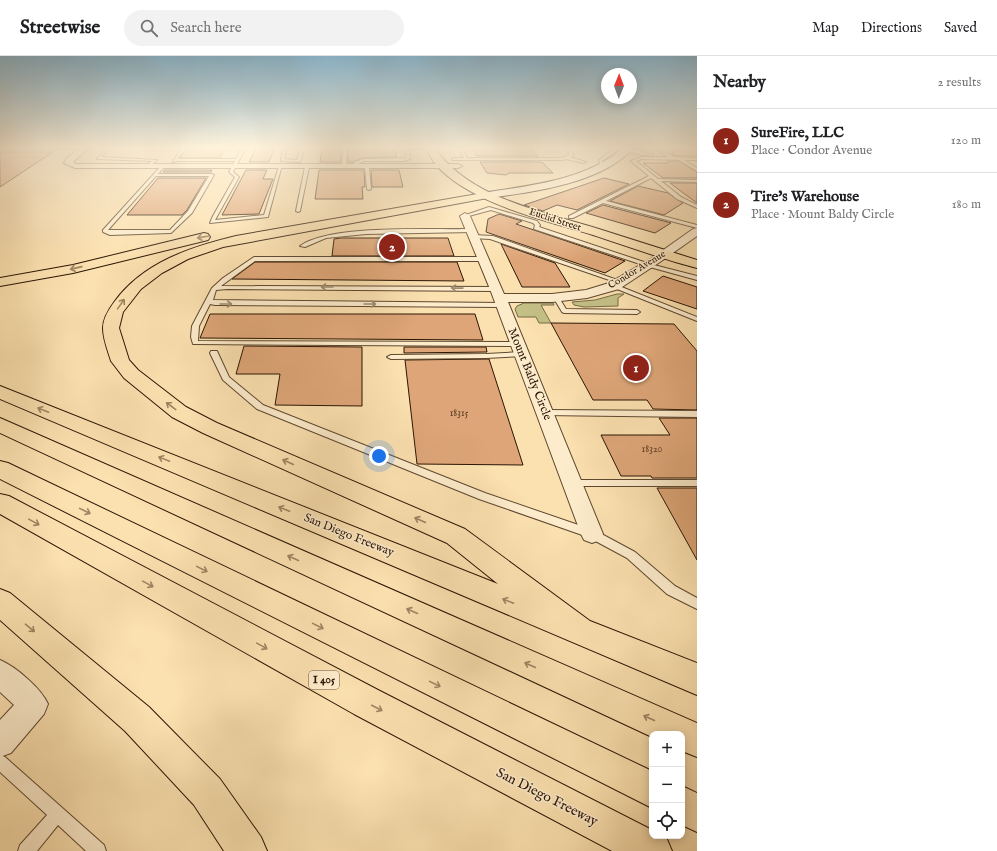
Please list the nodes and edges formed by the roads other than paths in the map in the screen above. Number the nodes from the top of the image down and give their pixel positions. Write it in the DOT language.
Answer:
graph roads {
  1 [pos="147,184"];
  2 [pos="207,184"];
  3 [pos="233,184"];
  4 [pos="280,184"];
  5 [pos="304,184"];
  6 [pos="369,184"];
  7 [pos="474,184"];
  8 [pos="478,184"];
  9 [pos="512,184"];
  10 [pos="546,184"];
  11 [pos="636,184"];
  12 [pos="662,184"];
  13 [pos="369,189"];
  14 [pos="485,190"];
  15 [pos="506,193"];
  16 [pos="602,201"];
  17 [pos="697,207"];
  18 [pos="298,211"];
  19 [pos="465,216"];
  20 [pos="571,217"];
  21 [pos="696,233"];
  22 [pos="472,234"];
  23 [pos="303,246"];
  24 [pos="670,251"];
  25 [pos="697,254"];
  26 [pos="483,259"];
  27 [pos="697,264"];
  28 [pos="648,265"];
  29 [pos="697,278"];
  30 [pos="0,282"];
  31 [pos="617,284"];
  32 [pos="214,289"];
  33 [pos="499,297"];
  34 [pos="556,297"];
  35 [pos="209,300"];
  36 [pos="637,312"];
  37 [pos="688,316"];
  38 [pos="697,320"];
  39 [pos="697,326"];
  40 [pos="519,349"];
  41 [pos="214,353"];
  42 [pos="391,357"];
  43 [pos="0,392"];
  44 [pos="545,413"];
  45 [pos="697,414"];
  46 [pos="0,425"];
  47 [pos="0,469"];
  48 [pos="573,483"];
  49 [pos="697,483"];
  50 [pos="0,503"];
  51 [pos="592,534"];
  52 [pos="0,602"];
  53 [pos="697,604"];
  54 [pos="582,632"];
  55 [pos="0,674"];
  56 [pos="697,679"];
  57 [pos="697,740"];
  58 [pos="0,742"];
  59 [pos="0,762"];
  60 [pos="649,789"];
  61 [pos="685,807"];
  62 [pos="697,813"];
  63 [pos="58,814"];
  64 [pos="26,851"];
  65 [pos="98,851"];
  66 [pos="246,851"];
  67 [pos="652,851"];
  1 -- 2 [label="lane"];
  3 -- 4 [label="lane"];
  5 -- 18 [label="lane"];
  6 -- 13 [label="lane"];
  7 -- 14 [label="main road, Euclid Street"];
  8 -- 14 [label="main road, Euclid Street"];
  9 -- 14 [label="street"];
  10 -- 15 [label="street"];
  11 -- 16 [label="lane"];
  12 -- 17 [label="lane"];
  14 -- 15 [label="street"];
  14 -- 24 [label="main road, Euclid Street"];
  14 -- 30 [label="main road, one-way"];
  54 -- 14 [label="main road, one-way"];
  15 -- 20 [label="main road, Euclid Street"];
  16 -- 20 [label="lane"];
  16 -- 21 [label="lane"];
  19 -- 22 [label="street, Mount Baldy Circle"];
  19 -- 28 [label="lane"];
  20 -- 24 [label="main road, Euclid Street"];
  21 -- 24 [label="street, Condor Avenue"];
  22 -- 23 [label="lane"];
  22 -- 26 [label="street, Mount Baldy Circle"];
  22 -- 31 [label="lane"];
  24 -- 25 [label="main road, Euclid Street"];
  24 -- 27 [label="main road, Euclid Street"];
  24 -- 28 [label="street, Condor Avenue"];
  26 -- 32 [label="lane"];
  26 -- 33 [label="street, Mount Baldy Circle"];
  28 -- 29 [label="lane"];
  28 -- 31 [label="street, Condor Avenue"];
  31 -- 34 [label="street, Condor Avenue"];
  31 -- 37 [label="lane"];
  33 -- 32 [label="lane, one-way"];
  32 -- 35 [label="lane"];
  33 -- 34 [label="street, Condor Avenue"];
  35 -- 33 [label="lane, one-way"];
  33 -- 40 [label="street, Mount Baldy Circle"];
  34 -- 36 [label="lane"];
  35 -- 40 [label="lane"];
  37 -- 38 [label="lane"];
  37 -- 39 [label="lane"];
  40 -- 42 [label="lane"];
  40 -- 44 [label="street, Mount Baldy Circle"];
  41 -- 51 [label="lane"];
  54 -- 43 [label="main road, San Diego Freeway, one-way"];
  44 -- 45 [label="lane"];
  44 -- 48 [label="street, Mount Baldy Circle"];
  57 -- 46 [label="main road, one-way"];
  47 -- 60 [label="main road, one-way"];
  48 -- 49 [label="lane"];
  48 -- 51 [label="street, Mount Baldy Circle"];
  50 -- 67 [label="main road, San Diego Freeway / I 405, one-way"];
  51 -- 53 [label="lane"];
  52 -- 66 [label="main road, one-way"];
  54 -- 56 [label="main road, San Diego Freeway"];
  55 -- 58 [label="street"];
  59 -- 63 [label="lane"];
  61 -- 62 [label="main road"];
  63 -- 64 [label="lane"];
  63 -- 65 [label="lane"];
}
